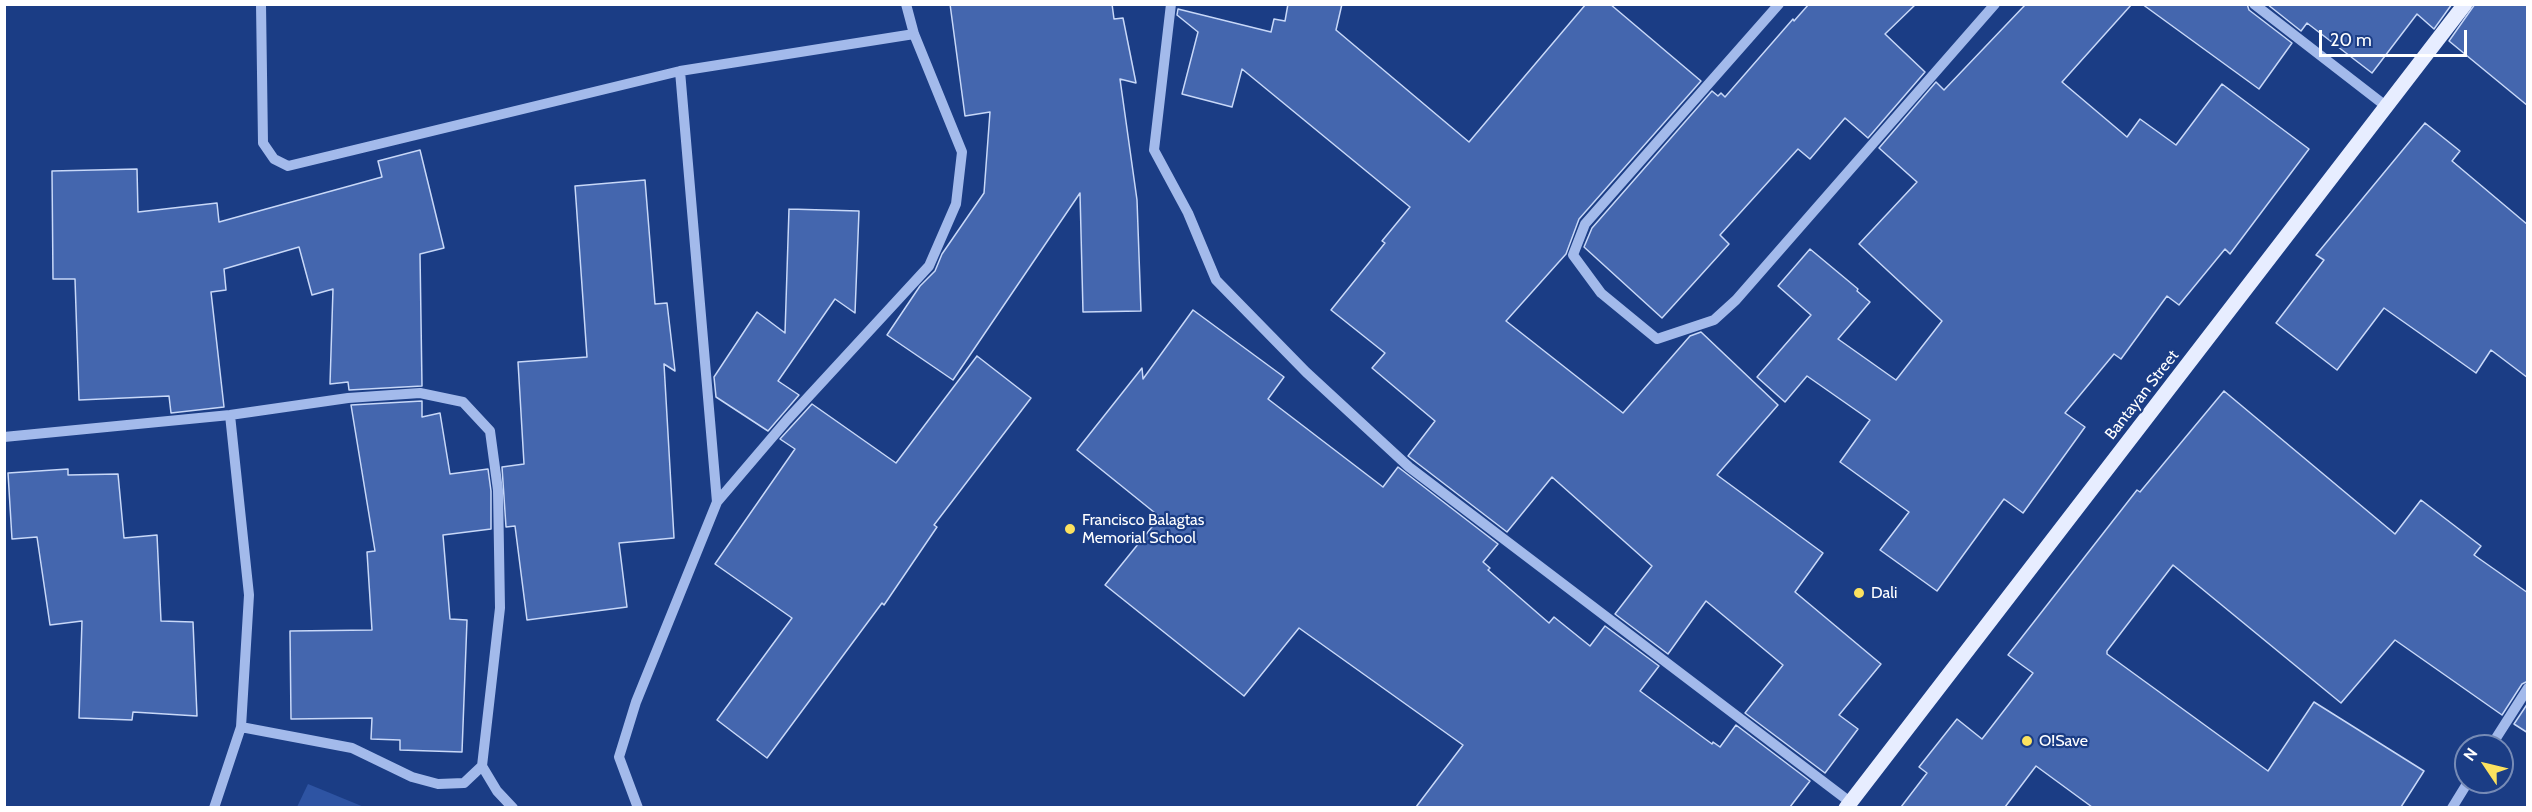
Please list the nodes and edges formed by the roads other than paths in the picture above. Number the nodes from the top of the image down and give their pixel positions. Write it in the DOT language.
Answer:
graph roads {
  1 [pos="261,4"];
  2 [pos="906,4"];
  3 [pos="1171,4"];
  4 [pos="1779,4"];
  5 [pos="1995,4"];
  6 [pos="2254,4"];
  7 [pos="2465,4"];
  8 [pos="914,34"];
  9 [pos="680,71"];
  10 [pos="2387,107"];
  11 [pos="230,415"];
  12 [pos="4,437"];
  13 [pos="717,502"];
  14 [pos="2528,688"];
  15 [pos="241,727"];
  16 [pos="2499,734"];
  17 [pos="482,766"];
  18 [pos="2460,794"];
  19 [pos="1848,805"];
  20 [pos="214,807"];
  21 [pos="513,807"];
  22 [pos="638,807"];
  23 [pos="2452,807"];
  1 -- 9 [label="street"];
  2 -- 8 [label="street"];
  3 -- 19 [label="street"];
  4 -- 5 [label="street"];
  6 -- 10 [label="street"];
  7 -- 10 [label="main road, Bantayan Street"];
  8 -- 9 [label="street"];
  8 -- 13 [label="street"];
  9 -- 13 [label="street"];
  10 -- 19 [label="main road, Bantayan Street"];
  11 -- 12 [label="street"];
  11 -- 15 [label="street"];
  11 -- 17 [label="street"];
  13 -- 22 [label="street"];
  14 -- 16 [label="street"];
  15 -- 17 [label="street"];
  15 -- 20 [label="street"];
  17 -- 21 [label="street"];
  18 -- 23 [label="street"];
}
